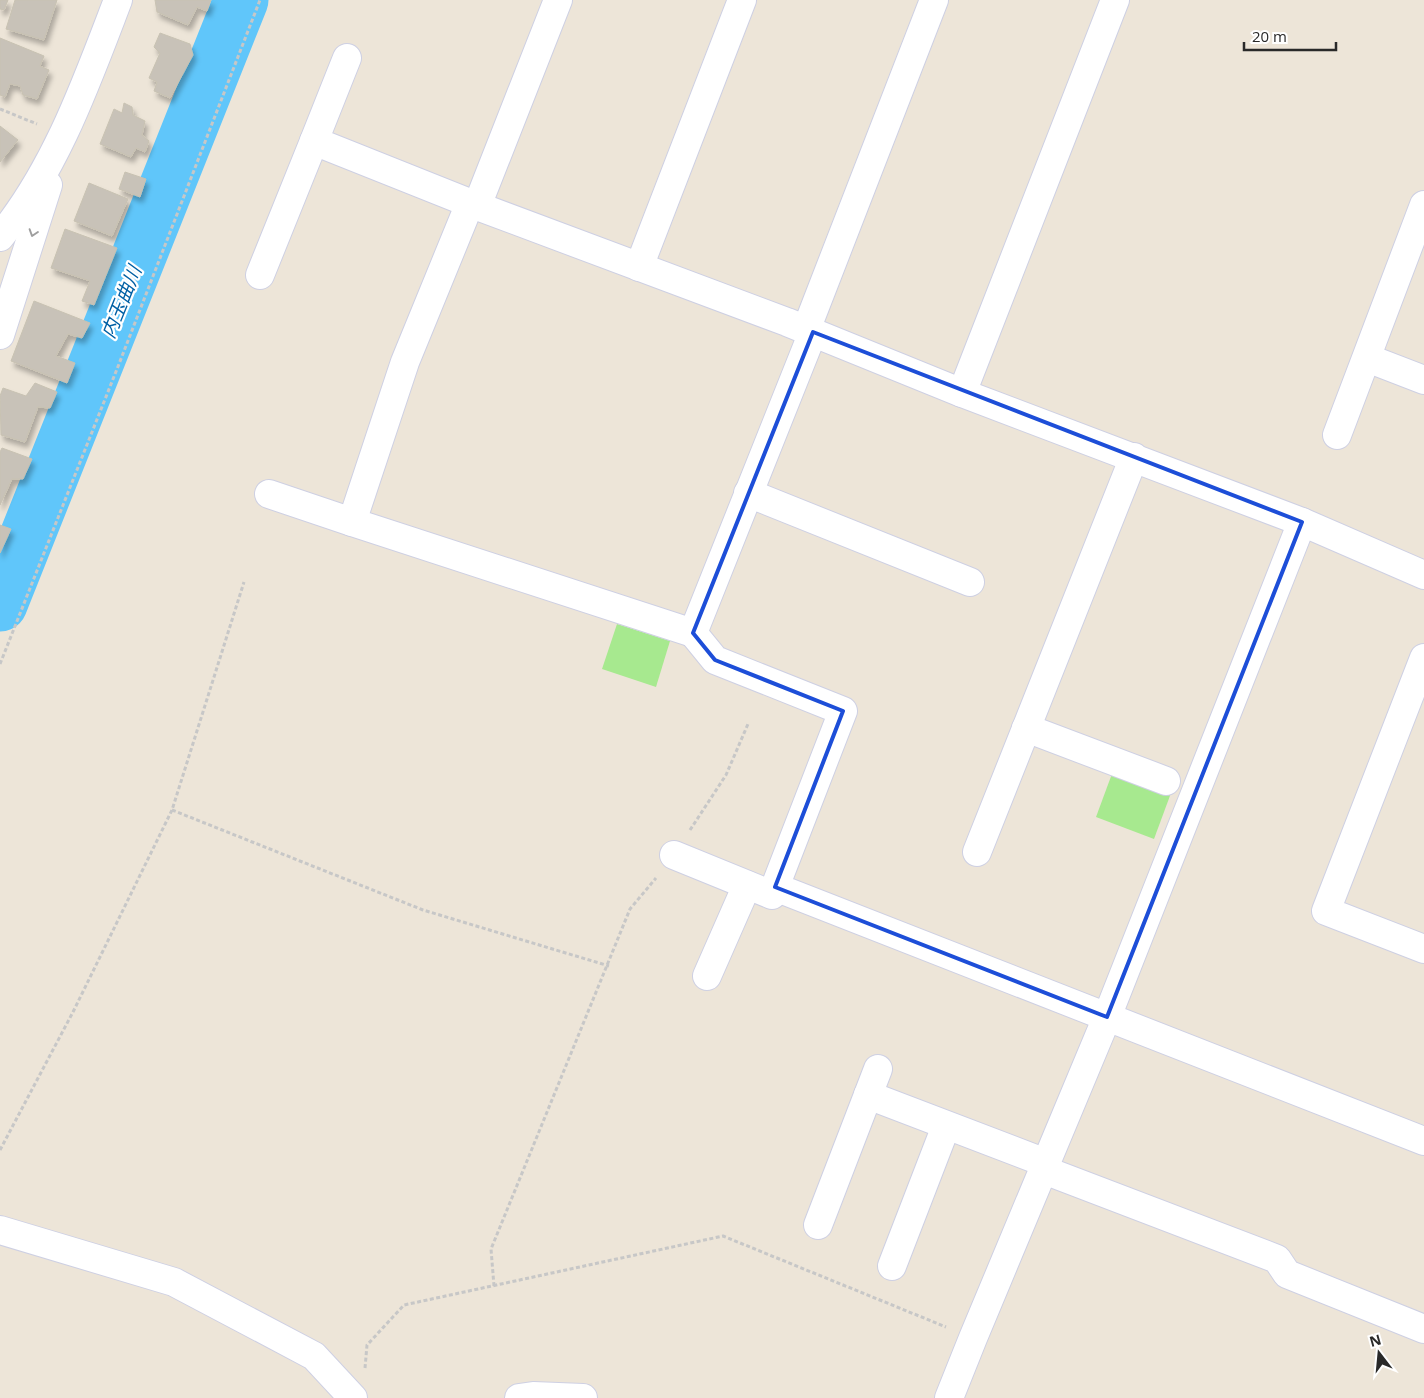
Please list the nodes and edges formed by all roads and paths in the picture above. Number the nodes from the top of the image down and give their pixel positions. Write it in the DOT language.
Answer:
graph roads {
  1 [pos="118,0"];
  2 [pos="260,0"];
  3 [pos="558,0"];
  4 [pos="742,0"];
  5 [pos="934,0"];
  6 [pos="1115,0"];
  7 [pos="347,58"];
  8 [pos="0,109"];
  9 [pos="69,120"];
  10 [pos="40,125"];
  11 [pos="314,141"];
  12 [pos="474,205"];
  13 [pos="1424,205"];
  14 [pos="0,238"];
  15 [pos="638,267"];
  16 [pos="260,275"];
  17 [pos="809,331"];
  18 [pos="0,334"];
  19 [pos="1368,358"];
  20 [pos="1424,380"];
  21 [pos="962,393"];
  22 [pos="1337,435"];
  23 [pos="1134,458"];
  24 [pos="269,494"];
  25 [pos="748,494"];
  26 [pos="352,522"];
  27 [pos="1302,522"];
  28 [pos="1424,575"];
  29 [pos="244,582"];
  30 [pos="970,582"];
  31 [pos="693,633"];
  32 [pos="1424,658"];
  33 [pos="0,664"];
  34 [pos="748,724"];
  35 [pos="1026,728"];
  36 [pos="1166,781"];
  37 [pos="172,810"];
  38 [pos="977,852"];
  39 [pos="674,855"];
  40 [pos="747,885"];
  41 [pos="775,887"];
  42 [pos="1424,949"];
  43 [pos="608,966"];
  44 [pos="707,976"];
  45 [pos="1107,1017"];
  46 [pos="878,1069"];
  47 [pos="868,1094"];
  48 [pos="946,1126"];
  49 [pos="1424,1141"];
  50 [pos="0,1150"];
  51 [pos="1045,1166"];
  52 [pos="818,1225"];
  53 [pos="0,1230"];
  54 [pos="892,1266"];
  55 [pos="494,1286"];
  56 [pos="1424,1329"];
  57 [pos="973,1338"];
  58 [pos="364,1372"];
  59 [pos="353,1398"];
  60 [pos="519,1398"];
  61 [pos="583,1398"];
  62 [pos="949,1398"];
  1 -- 9 [label="street"];
  2 -- 33 [label="path"];
  3 -- 12 [label="street"];
  4 -- 15 [label="street"];
  5 -- 17 [label="street"];
  6 -- 21 [label="street"];
  7 -- 11 [label="street"];
  8 -- 10 [label="path"];
  9 -- 14 [label="street"];
  9 -- 18 [label="street, one-way"];
  11 -- 12 [label="street"];
  11 -- 16 [label="street"];
  12 -- 15 [label="street"];
  12 -- 26 [label="street"];
  13 -- 19 [label="street"];
  15 -- 17 [label="street"];
  17 -- 21 [label="street"];
  17 -- 25 [label="street"];
  19 -- 20 [label="street"];
  19 -- 22 [label="street"];
  21 -- 23 [label="street"];
  23 -- 27 [label="street"];
  23 -- 35 [label="street"];
  24 -- 26 [label="street"];
  25 -- 30 [label="street"];
  25 -- 31 [label="street"];
  26 -- 31 [label="street"];
  27 -- 28 [label="street"];
  27 -- 45 [label="street"];
  29 -- 37 [label="path"];
  31 -- 41 [label="street"];
  32 -- 42 [label="street"];
  34 -- 39 [label="path"];
  35 -- 36 [label="street"];
  35 -- 38 [label="street"];
  37 -- 43 [label="path"];
  37 -- 50 [label="path"];
  39 -- 40 [label="street"];
  39 -- 43 [label="path"];
  40 -- 41 [label="street"];
  40 -- 44 [label="street"];
  41 -- 45 [label="street"];
  43 -- 55 [label="path"];
  45 -- 49 [label="street"];
  45 -- 51 [label="street"];
  46 -- 47 [label="street"];
  47 -- 48 [label="street"];
  47 -- 52 [label="street"];
  48 -- 51 [label="street"];
  48 -- 54 [label="street"];
  51 -- 56 [label="street"];
  51 -- 57 [label="street"];
  53 -- 59 [label="street"];
  55 -- 57 [label="path"];
  55 -- 58 [label="path"];
  57 -- 62 [label="street"];
  60 -- 61 [label="street"];
}
